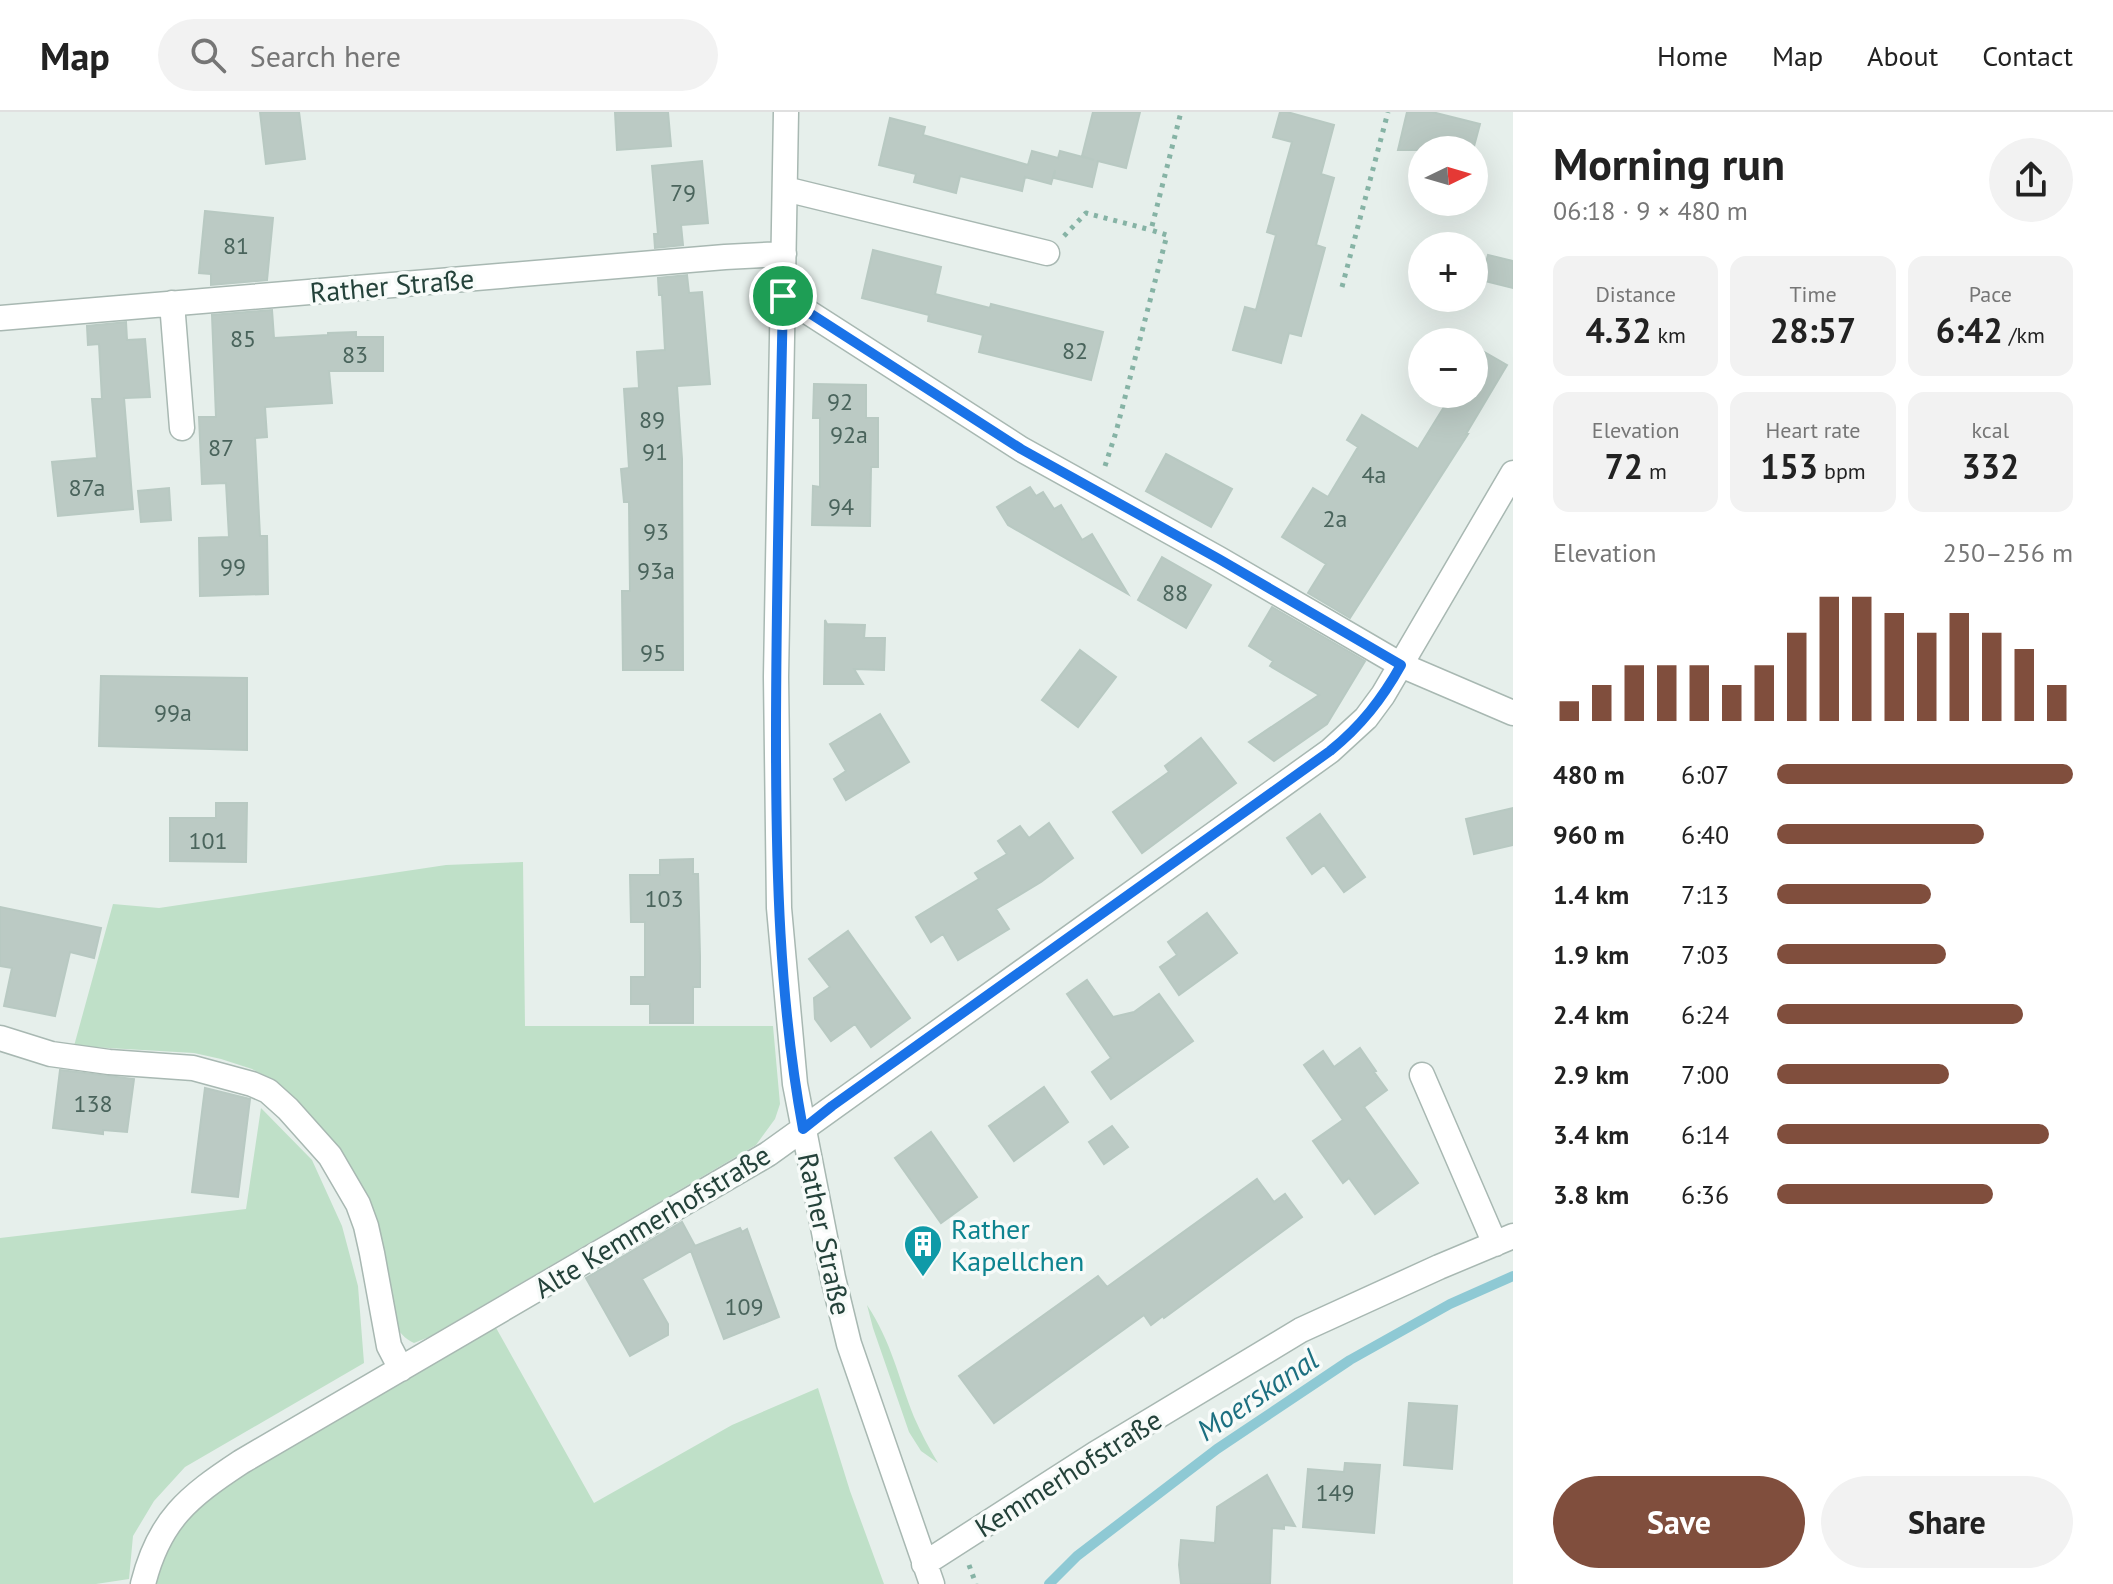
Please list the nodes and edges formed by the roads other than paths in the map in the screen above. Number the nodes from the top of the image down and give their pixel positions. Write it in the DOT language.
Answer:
graph roads {
  1 [pos="786,112"];
  2 [pos="785,189"];
  3 [pos="1047,253"];
  4 [pos="784,254"];
  5 [pos="783,296"];
  6 [pos="172,303"];
  7 [pos="0,318"];
  8 [pos="182,428"];
  9 [pos="1513,473"];
  10 [pos="1401,665"];
  11 [pos="1513,713"];
  12 [pos="0,1038"];
  13 [pos="1422,1075"];
  14 [pos="803,1129"];
  15 [pos="1504,1240"];
  16 [pos="401,1369"];
  17 [pos="928,1574"];
  18 [pos="143,1584"];
  1 -- 2 [label="street, Rather Straße"];
  2 -- 3 [label="street"];
  2 -- 4 [label="street, Rather Straße"];
  4 -- 5 [label="street, Rather Straße"];
  4 -- 6 [label="street, Rather Straße"];
  5 -- 10 [label="street"];
  5 -- 14 [label="street, Rather Straße"];
  6 -- 7 [label="street, Rather Straße"];
  6 -- 8 [label="street"];
  9 -- 10 [label="street, Alte Kemmerhofstraße"];
  10 -- 11 [label="street"];
  10 -- 14 [label="street, Alte Kemmerhofstraße"];
  12 -- 16 [label="street"];
  13 -- 15 [label="street"];
  14 -- 16 [label="street, Alte Kemmerhofstraße"];
  14 -- 17 [label="street, Rather Straße"];
  15 -- 17 [label="street, Kemmerhofstraße"];
  16 -- 18 [label="street, Alte Kemmerhofstraße"];
}
